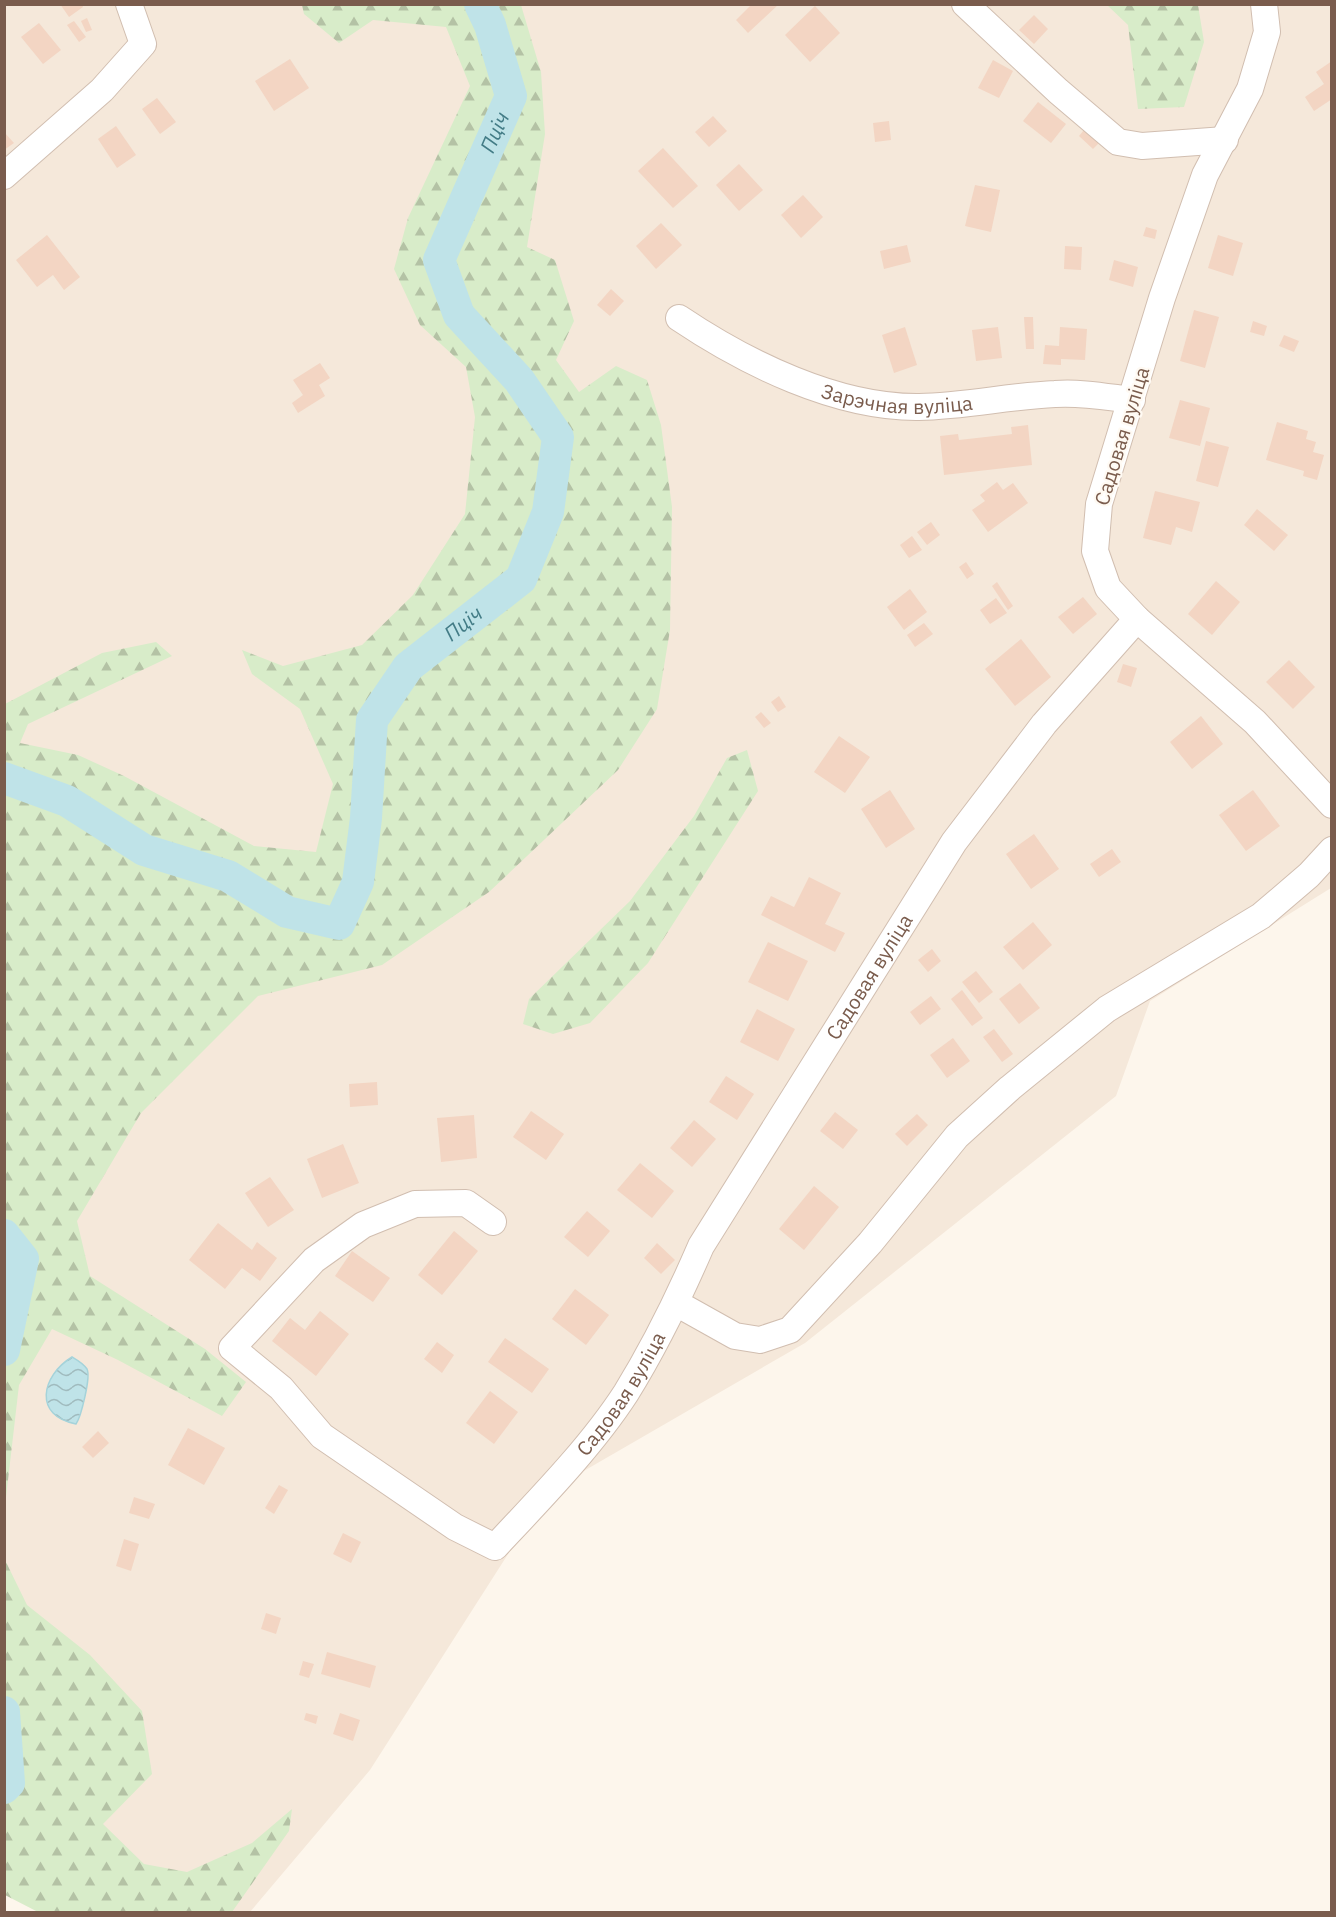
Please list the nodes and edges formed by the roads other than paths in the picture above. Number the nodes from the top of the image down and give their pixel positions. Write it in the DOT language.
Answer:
graph roads {
  1 [pos="129,4"];
  2 [pos="965,4"];
  3 [pos="1264,4"];
  4 [pos="1225,140"];
  5 [pos="4,176"];
  6 [pos="679,318"];
  7 [pos="1132,400"];
  8 [pos="1137,620"];
  9 [pos="1332,806"];
  10 [pos="1332,850"];
  11 [pos="493,1222"];
  12 [pos="676,1303"];
  1 -- 5 [label="street"];
  2 -- 4 [label="street"];
  3 -- 4 [label="street, Садовая вуліца"];
  4 -- 7 [label="street, Садовая вуліца"];
  6 -- 7 [label="street, Зарэчная вуліца"];
  7 -- 8 [label="street, Садовая вуліца"];
  8 -- 9 [label="street"];
  8 -- 12 [label="street, Садовая вуліца"];
  10 -- 12 [label="street"];
  11 -- 12 [label="street, Садовая вуліца"];
}
